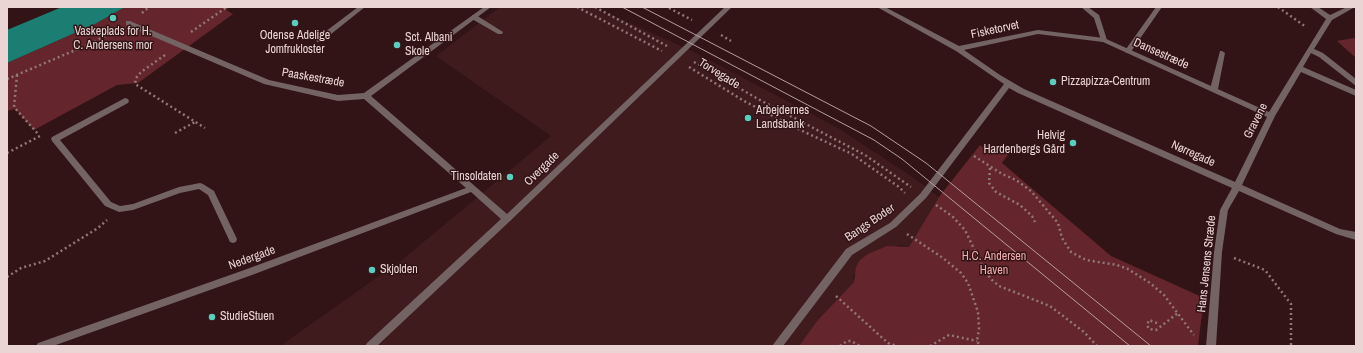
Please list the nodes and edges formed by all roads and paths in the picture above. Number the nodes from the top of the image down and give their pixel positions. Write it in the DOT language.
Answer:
graph roads {
  1 [pos="227,7"];
  2 [pos="362,7"];
  3 [pos="488,7"];
  4 [pos="577,7"];
  5 [pos="595,7"];
  6 [pos="729,7"];
  7 [pos="880,7"];
  8 [pos="1084,7"];
  9 [pos="1159,7"];
  10 [pos="1278,7"];
  11 [pos="1313,7"];
  12 [pos="1352,7"];
  13 [pos="669,8"];
  14 [pos="474,18"];
  15 [pos="1330,18"];
  16 [pos="128,23"];
  17 [pos="708,28"];
  18 [pos="500,32"];
  19 [pos="1038,32"];
  20 [pos="1318,36"];
  21 [pos="319,40"];
  22 [pos="1104,40"];
  23 [pos="180,45"];
  24 [pos="958,49"];
  25 [pos="1310,50"];
  26 [pos="1128,51"];
  27 [pos="1222,53"];
  28 [pos="678,55"];
  29 [pos="1299,68"];
  30 [pos="17,75"];
  31 [pos="7,79"];
  32 [pos="1356,83"];
  33 [pos="1008,84"];
  34 [pos="1214,90"];
  35 [pos="1021,91"];
  36 [pos="1356,93"];
  37 [pos="366,96"];
  38 [pos="125,102"];
  39 [pos="1271,116"];
  40 [pos="195,122"];
  41 [pos="205,128"];
  42 [pos="34,130"];
  43 [pos="175,133"];
  44 [pos="40,136"];
  45 [pos="961,146"];
  46 [pos="7,153"];
  47 [pos="990,167"];
  48 [pos="1237,187"];
  49 [pos="471,189"];
  50 [pos="923,196"];
  51 [pos="916,204"];
  52 [pos="119,209"];
  53 [pos="507,219"];
  54 [pos="1034,222"];
  55 [pos="893,225"];
  56 [pos="1356,236"];
  57 [pos="233,239"];
  58 [pos="1218,252"];
  59 [pos="7,276"];
  60 [pos="824,284"];
  61 [pos="1178,313"];
  62 [pos="1157,323"];
  63 [pos="1197,340"];
  64 [pos="977,341"];
  65 [pos="41,346"];
  66 [pos="370,346"];
  67 [pos="777,346"];
  68 [pos="840,346"];
  69 [pos="860,346"];
  70 [pos="897,346"];
  71 [pos="930,346"];
  72 [pos="980,346"];
  73 [pos="1097,346"];
  74 [pos="1211,346"];
  75 [pos="1291,346"];
  1 -- 23 [label="path"];
  2 -- 21 [label="street"];
  3 -- 14 [label="street"];
  4 -- 28 [label="path, Torvegade"];
  5 -- 28 [label="path"];
  6 -- 17 [label="street, Overgade"];
  7 -- 24 [label="street, Fisketorvet"];
  8 -- 22 [label="street"];
  9 -- 26 [label="street"];
  10 -- 20 [label="path"];
  11 -- 15 [label="street"];
  12 -- 15 [label="street"];
  13 -- 17 [label="path"];
  14 -- 18 [label="street"];
  14 -- 37 [label="street"];
  15 -- 20 [label="street, Gravene"];
  16 -- 23 [label="street, Paaskestræde"];
  16 -- 30 [label="path"];
  17 -- 28 [label="street, Overgade"];
  19 -- 22 [label="street, Dansestræde"];
  19 -- 24 [label="street, Fisketorvet"];
  20 -- 25 [label="street, Gravene"];
  22 -- 26 [label="street, Dansestræde"];
  23 -- 37 [label="street, Paaskestræde"];
  23 -- 40 [label="path"];
  24 -- 33 [label="street, Fisketorvet"];
  25 -- 29 [label="street, Gravene"];
  25 -- 32 [label="street"];
  26 -- 34 [label="street, Dansestræde"];
  27 -- 34 [label="street"];
  28 -- 50 [label="path"];
  28 -- 51 [label="path, Torvegade"];
  28 -- 53 [label="street, Overgade"];
  29 -- 36 [label="street"];
  29 -- 39 [label="street, Gravene"];
  30 -- 31 [label="path"];
  30 -- 42 [label="path"];
  33 -- 35 [label="street, Fisketorvet"];
  33 -- 45 [label="street, Bangs Boder"];
  34 -- 39 [label="street, Dansestræde"];
  35 -- 48 [label="street, Nørregade"];
  37 -- 49 [label="street"];
  38 -- 52 [label="street"];
  39 -- 48 [label="street, Gravene"];
  40 -- 41 [label="path"];
  40 -- 43 [label="path"];
  44 -- 46 [label="path"];
  45 -- 47 [label="path"];
  45 -- 50 [label="street, Bangs Boder"];
  47 -- 54 [label="path"];
  47 -- 61 [label="path"];
  48 -- 56 [label="street, Nørregade"];
  48 -- 58 [label="street, Hans Jensens Stræde"];
  49 -- 53 [label="street"];
  49 -- 65 [label="street, Nedergade"];
  50 -- 51 [label="street, Bangs Boder"];
  50 -- 73 [label="path"];
  51 -- 55 [label="street, Bangs Boder"];
  52 -- 57 [label="street"];
  52 -- 59 [label="path"];
  53 -- 66 [label="street, Overgade"];
  55 -- 60 [label="street, Bangs Boder"];
  55 -- 64 [label="path"];
  58 -- 74 [label="street, Hans Jensens Stræde"];
  58 -- 75 [label="path"];
  60 -- 67 [label="street, Bangs Boder"];
  60 -- 70 [label="path"];
  61 -- 62 [label="path"];
  61 -- 63 [label="path"];
  64 -- 71 [label="path"];
  64 -- 72 [label="path"];
  68 -- 69 [label="path"];
}
